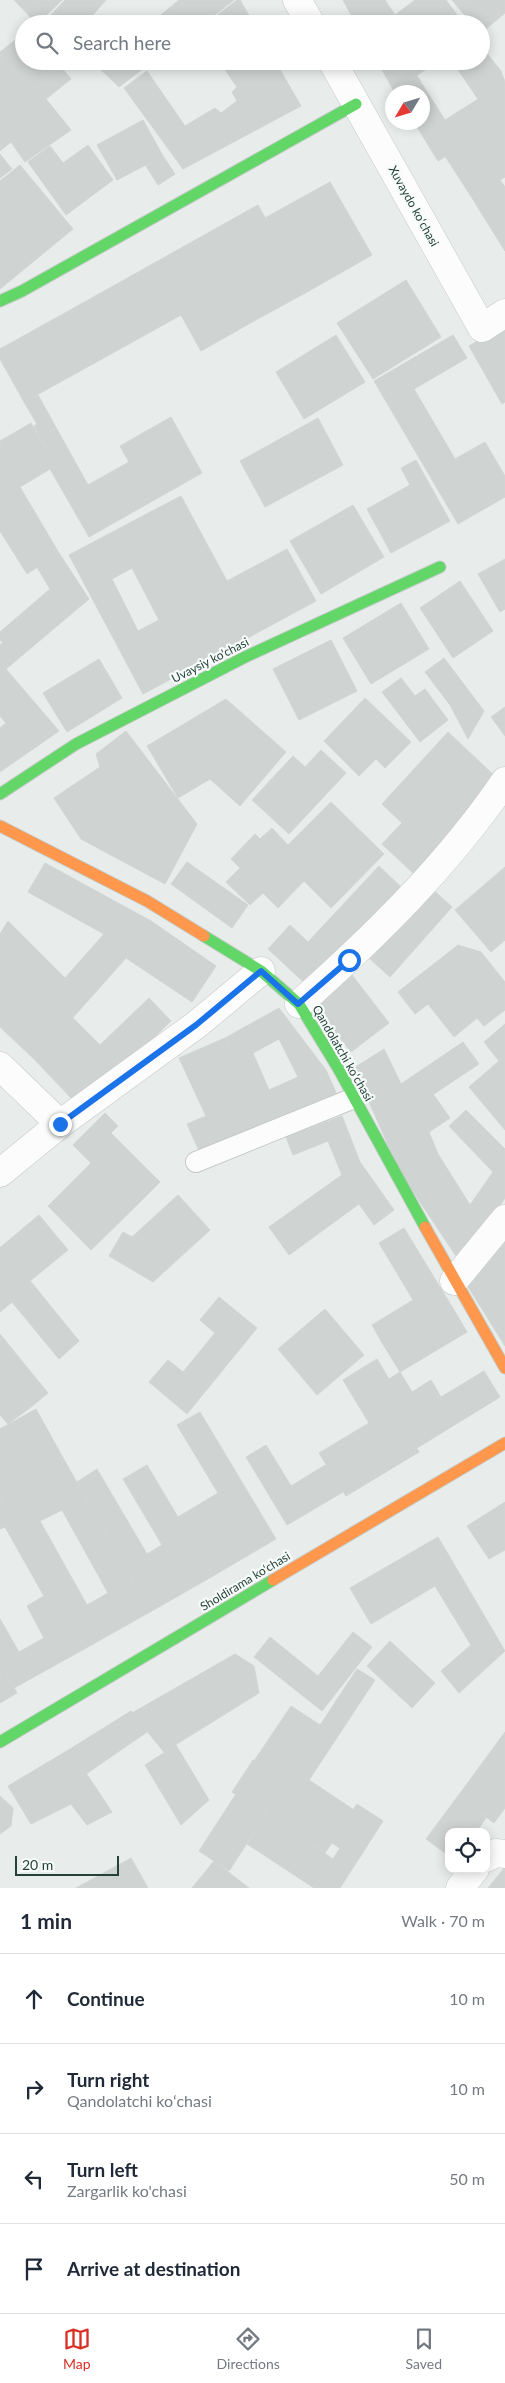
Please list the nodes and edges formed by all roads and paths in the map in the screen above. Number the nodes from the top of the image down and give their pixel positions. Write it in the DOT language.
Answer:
graph roads {
  1 [pos="298,0"];
  2 [pos="306,15"];
  3 [pos="337,70"];
  4 [pos="356,104"];
  5 [pos="0,301"];
  6 [pos="505,313"];
  7 [pos="440,567"];
  8 [pos="505,781"];
  9 [pos="0,794"];
  10 [pos="0,826"];
  11 [pos="261,971"];
  12 [pos="298,1004"];
  13 [pos="0,1066"];
  14 [pos="354,1098"];
  15 [pos="60,1124"];
  16 [pos="196,1162"];
  17 [pos="0,1173"];
  18 [pos="505,1219"];
  19 [pos="454,1281"];
  20 [pos="505,1368"];
  21 [pos="505,1443"];
  22 [pos="0,1742"];
  23 [pos="505,1854"];
  24 [pos="490,1856"];
  25 [pos="472,1873"];
  26 [pos="460,1888"];
  1 -- 2 [label="street"];
  3 -- 4 [label="street, Xuvaydo koʻchasi"];
  4 -- 5 [label="street"];
  4 -- 6 [label="street, Xuvaydo koʻchasi"];
  7 -- 9 [label="street, Uvaysiy ko'chasi"];
  8 -- 12 [label="street"];
  10 -- 11 [label="street, Qandolatchi koʻchasi"];
  11 -- 12 [label="street, Qandolatchi koʻchasi"];
  11 -- 15 [label="street"];
  12 -- 14 [label="street, Qandolatchi koʻchasi"];
  13 -- 15 [label="street"];
  14 -- 16 [label="lane"];
  14 -- 19 [label="street, Qandolatchi koʻchasi"];
  15 -- 17 [label="street"];
  18 -- 19 [label="street"];
  19 -- 20 [label="street, Qandolatchi koʻchasi"];
  21 -- 22 [label="street, Sholdirama ko‘chasi"];
  23 -- 24 [label="street"];
  25 -- 26 [label="street"];
}
